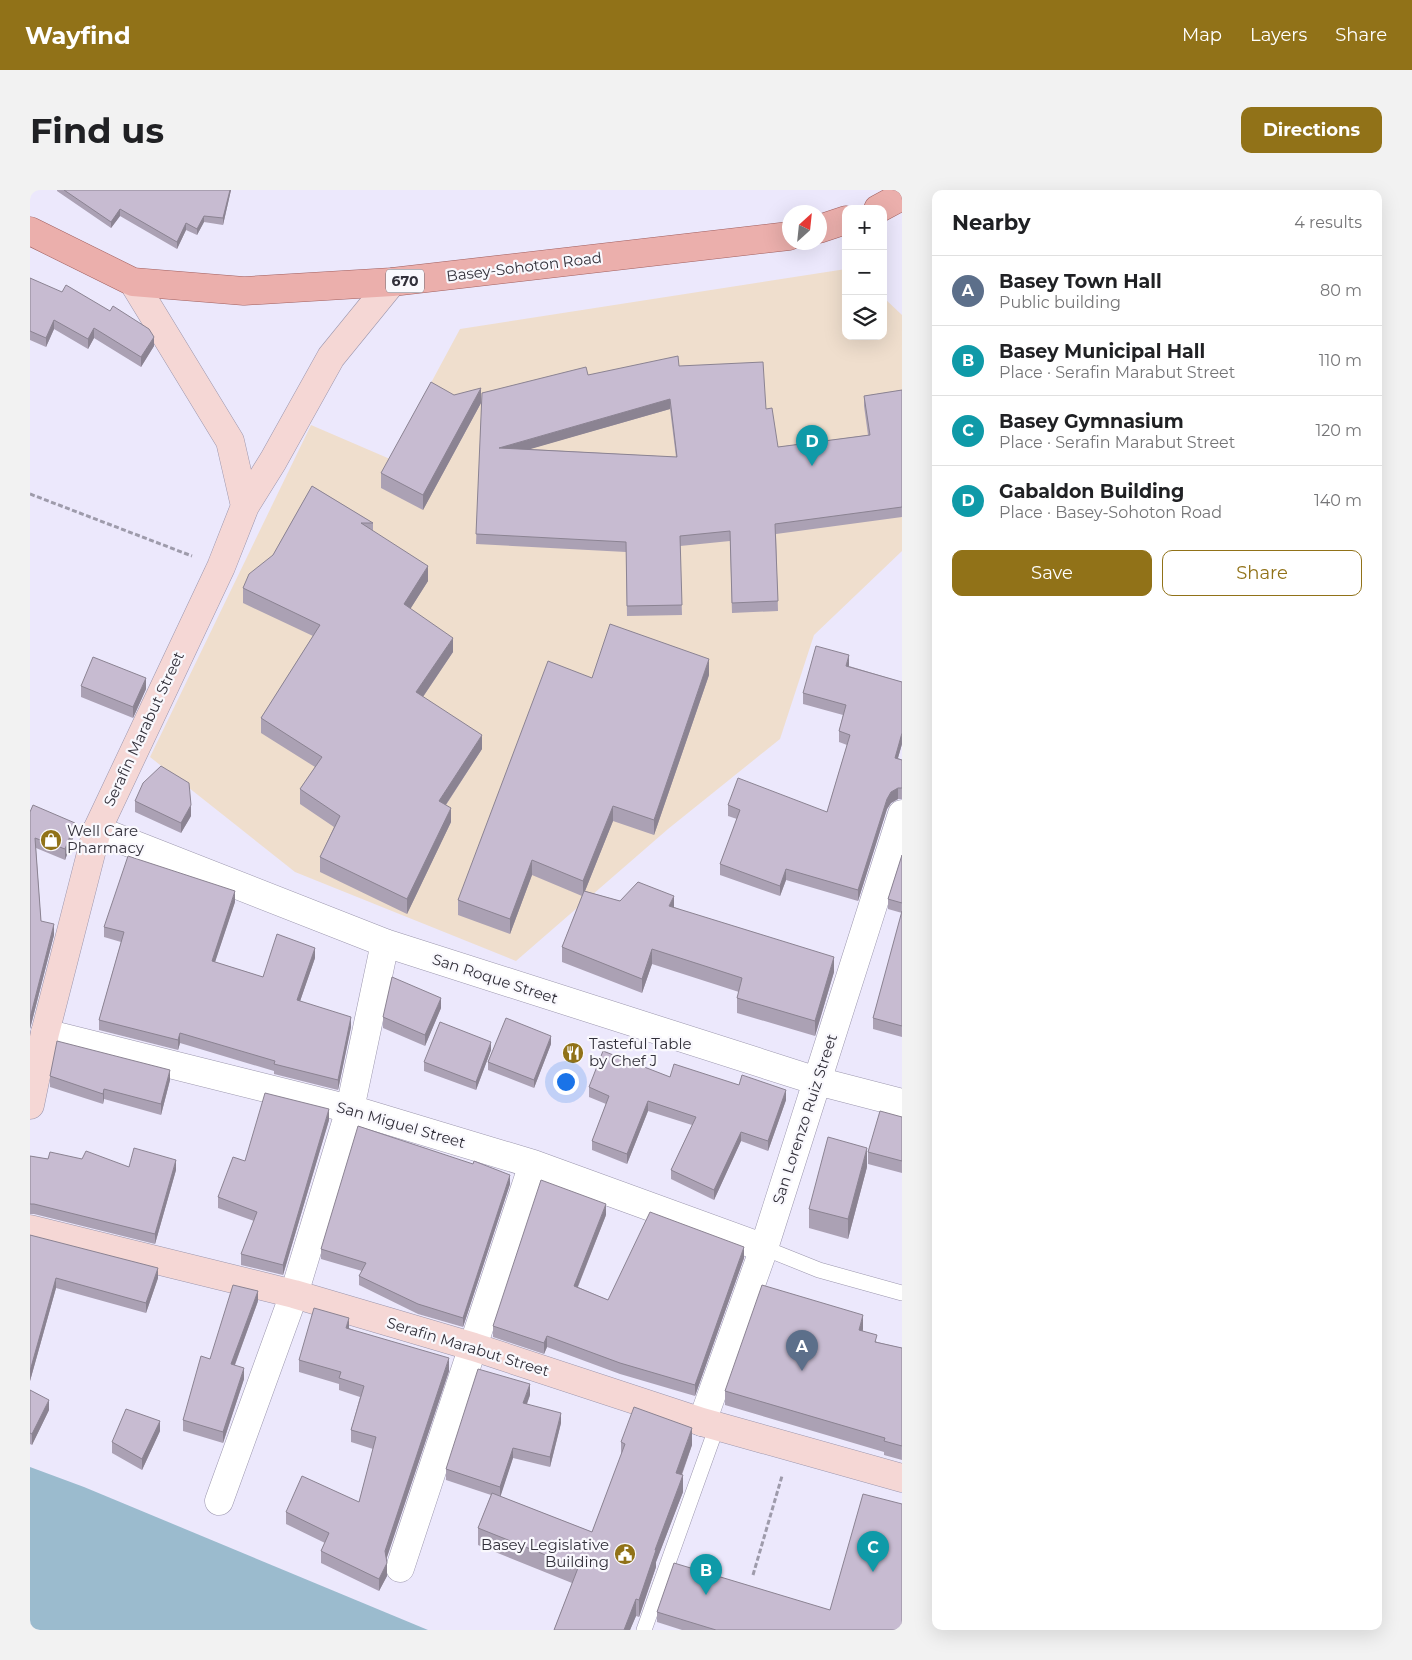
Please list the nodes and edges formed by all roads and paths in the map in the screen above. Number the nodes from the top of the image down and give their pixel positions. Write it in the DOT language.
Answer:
graph roads {
  1 [pos="842,221"];
  2 [pos="827,227"];
  3 [pos="30,231"];
  4 [pos="782,237"];
  5 [pos="133,282"];
  6 [pos="392,282"];
  7 [pos="30,494"];
  8 [pos="244,506"];
  9 [pos="221,567"];
  10 [pos="902,814"];
  11 [pos="97,830"];
  12 [pos="385,944"];
  13 [pos="38,1032"];
  14 [pos="817,1081"];
  15 [pos="902,1102"];
  16 [pos="30,1105"];
  17 [pos="350,1109"];
  18 [pos="533,1164"];
  19 [pos="30,1229"];
  20 [pos="764,1248"];
  21 [pos="902,1292"];
  22 [pos="294,1294"];
  23 [pos="474,1347"];
  24 [pos="710,1424"];
  25 [pos="791,1447"];
  26 [pos="902,1478"];
  27 [pos="219,1501"];
  28 [pos="400,1568"];
  29 [pos="752,1575"];
  30 [pos="644,1630"];
  1 -- 2 [label="main road"];
  3 -- 5 [label="main road, Basey-Sohoton Road / 670"];
  4 -- 6 [label="main road, Basey-Sohoton Road / 670"];
  5 -- 6 [label="main road, Basey-Sohoton Road / 670"];
  5 -- 8 [label="street"];
  6 -- 8 [label="street, Serafin Marabut Street"];
  7 -- 9 [label="path"];
  8 -- 9 [label="street, Serafin Marabut Street"];
  9 -- 11 [label="street, Serafin Marabut Street"];
  10 -- 14 [label="street, San Lorenzo Ruiz Street"];
  11 -- 12 [label="street, San Roque Street"];
  11 -- 13 [label="street, Serafin Marabut Street"];
  12 -- 14 [label="street, San Roque Street"];
  12 -- 17 [label="street"];
  13 -- 16 [label="street, Serafin Marabut Street"];
  13 -- 17 [label="street, San Miguel Street"];
  14 -- 15 [label="street, San Roque Street"];
  14 -- 20 [label="street, San Lorenzo Ruiz Street"];
  17 -- 18 [label="street, San Miguel Street"];
  17 -- 22 [label="street"];
  18 -- 20 [label="street, San Miguel Street"];
  18 -- 23 [label="street"];
  19 -- 22 [label="street, Serafin Marabut Street"];
  20 -- 21 [label="lane"];
  20 -- 24 [label="street, San Lorenzo Ruiz Street"];
  22 -- 23 [label="street, Serafin Marabut Street"];
  22 -- 27 [label="street"];
  23 -- 24 [label="street, Serafin Marabut Street"];
  23 -- 28 [label="street"];
  24 -- 25 [label="street, Serafin Marabut Street"];
  24 -- 30 [label="lane"];
  25 -- 26 [label="street, Serafin Marabut Street"];
  25 -- 29 [label="path"];
}
